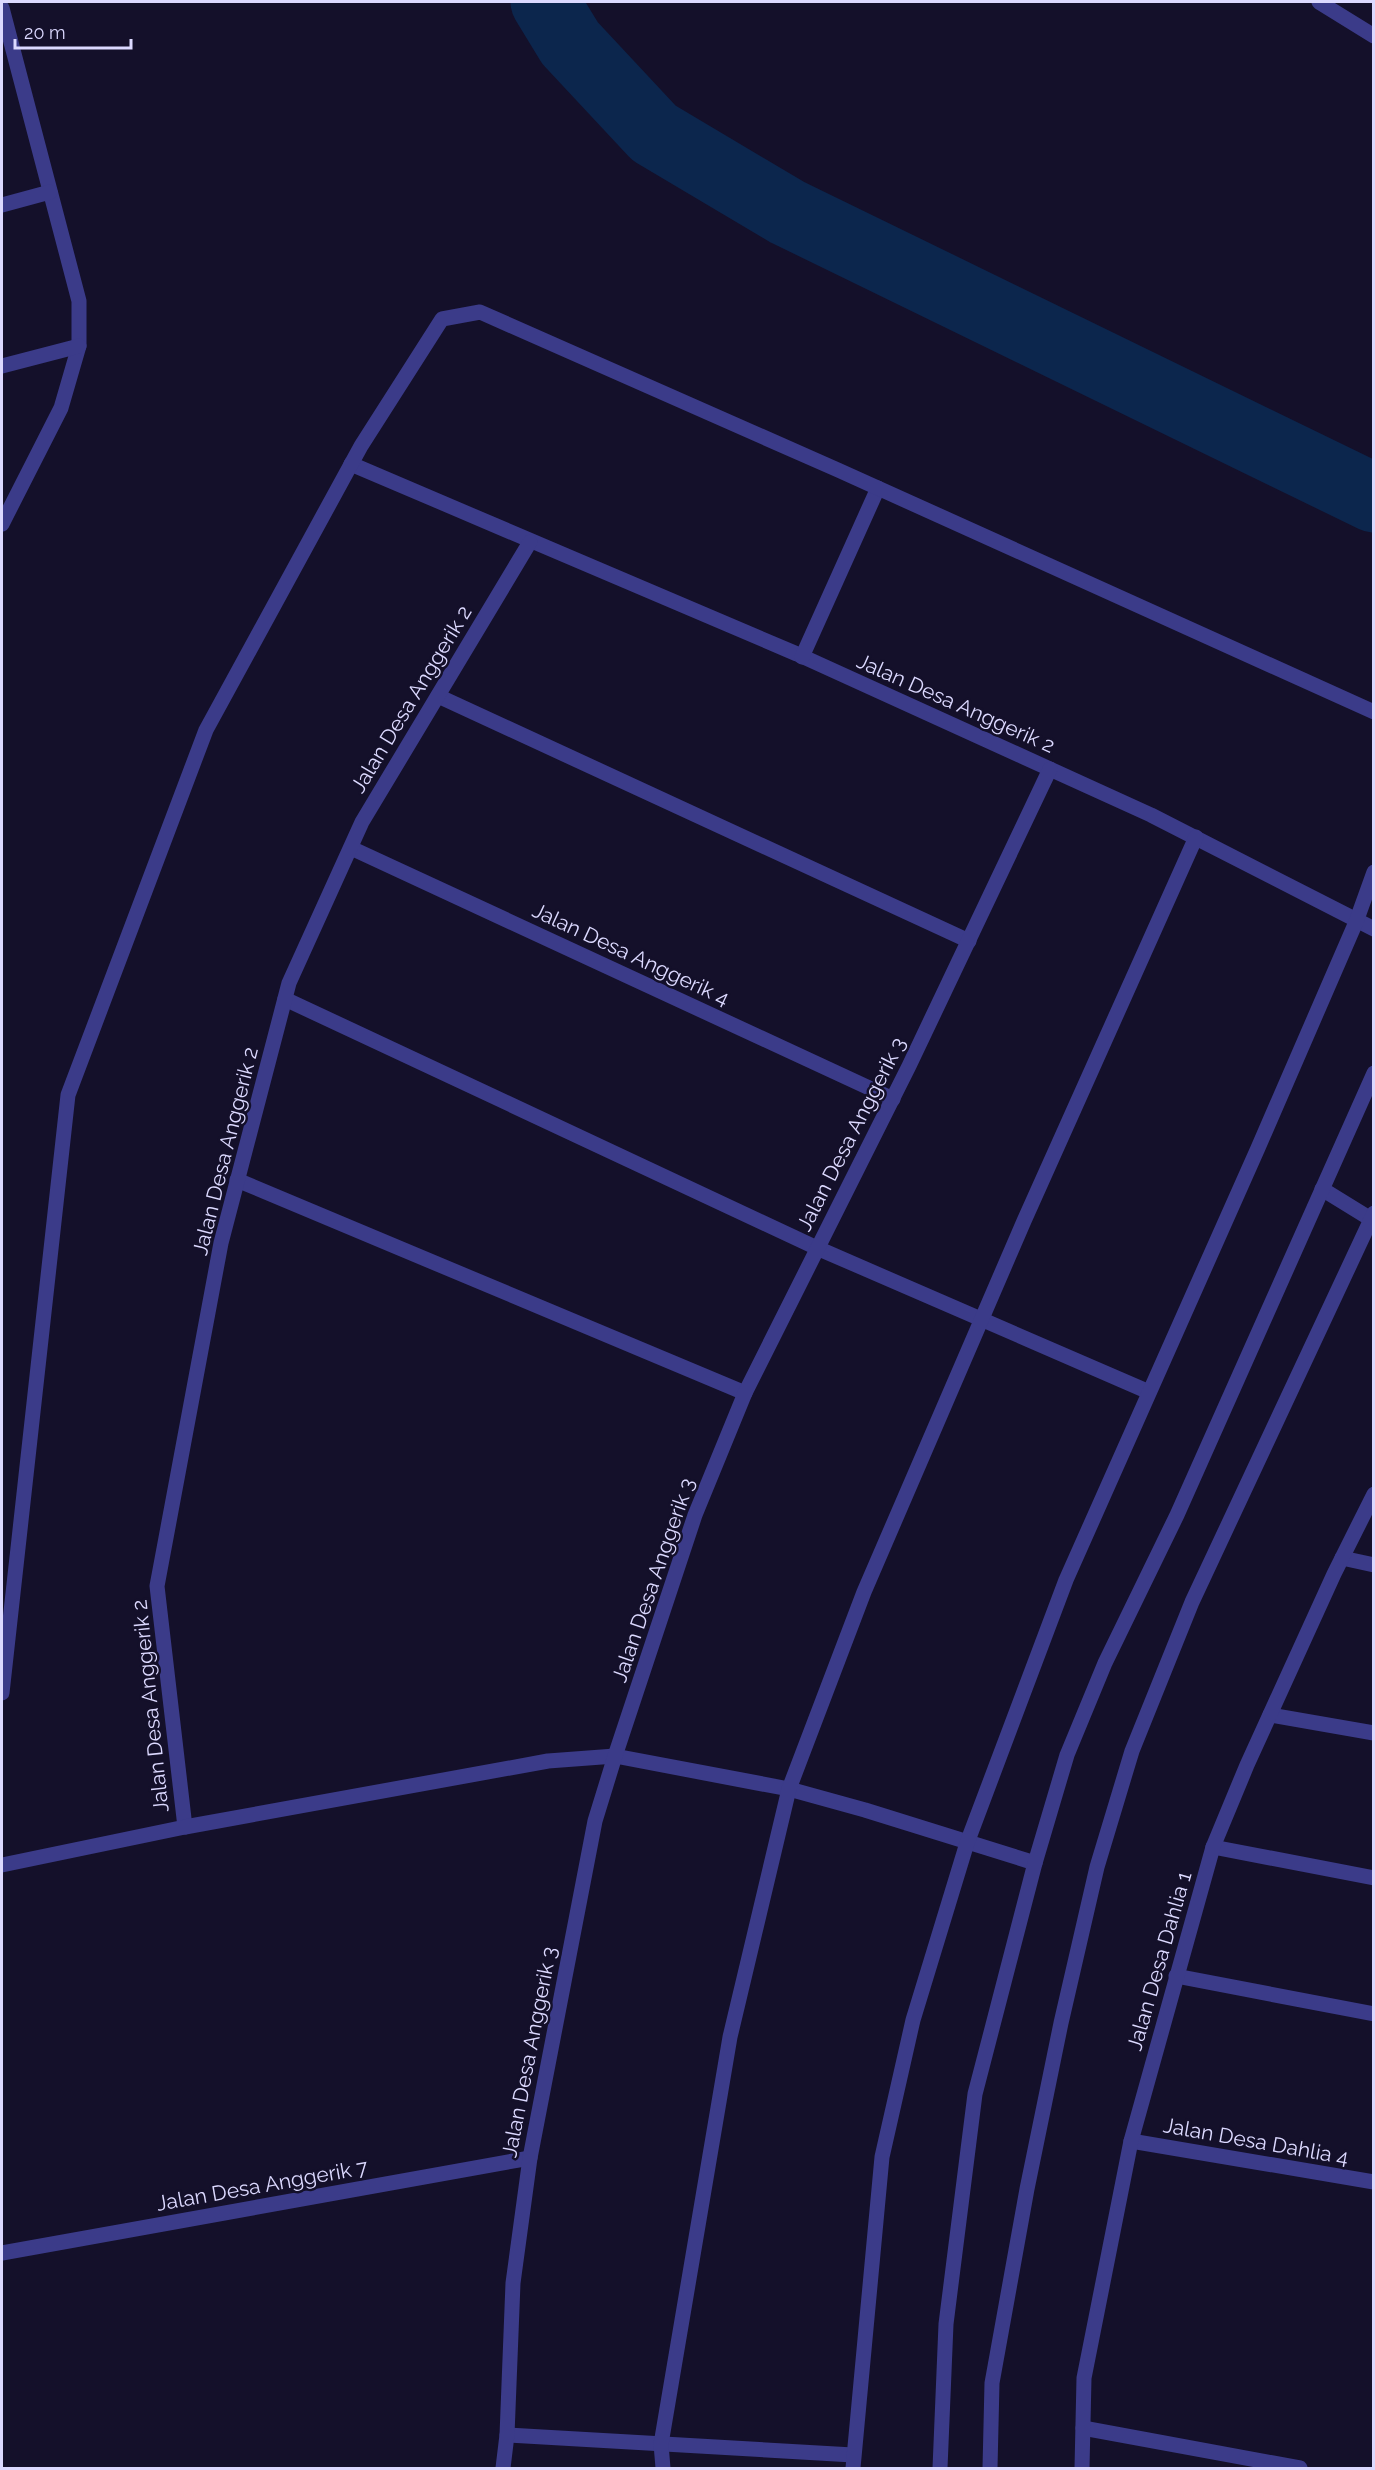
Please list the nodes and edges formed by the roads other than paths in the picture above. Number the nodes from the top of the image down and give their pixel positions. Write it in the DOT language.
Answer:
graph roads {
  1 [pos="1319,2"];
  2 [pos="2,8"];
  3 [pos="1374,36"];
  4 [pos="6,40"];
  5 [pos="50,192"];
  6 [pos="2,205"];
  7 [pos="79,346"];
  8 [pos="2,366"];
  9 [pos="351,464"];
  10 [pos="878,488"];
  11 [pos="2,524"];
  12 [pos="530,542"];
  13 [pos="802,657"];
  14 [pos="438,696"];
  15 [pos="1374,712"];
  16 [pos="1050,769"];
  17 [pos="1196,837"];
  18 [pos="351,848"];
  19 [pos="1374,872"];
  20 [pos="1356,921"];
  21 [pos="1374,929"];
  22 [pos="969,941"];
  23 [pos="285,999"];
  24 [pos="1374,1073"];
  25 [pos="893,1099"];
  26 [pos="237,1180"];
  27 [pos="1322,1188"];
  28 [pos="1372,1218"];
  29 [pos="817,1248"];
  30 [pos="982,1319"];
  31 [pos="1149,1392"];
  32 [pos="745,1393"];
  33 [pos="1374,1494"];
  34 [pos="1342,1558"];
  35 [pos="1374,1564"];
  36 [pos="2,1693"];
  37 [pos="1270,1715"];
  38 [pos="1374,1732"];
  39 [pos="615,1756"];
  40 [pos="789,1789"];
  41 [pos="184,1827"];
  42 [pos="967,1843"];
  43 [pos="1212,1847"];
  44 [pos="1035,1863"];
  45 [pos="2,1865"];
  46 [pos="1374,1878"];
  47 [pos="1176,1976"];
  48 [pos="1374,2013"];
  49 [pos="1131,2141"];
  50 [pos="530,2158"];
  51 [pos="1374,2182"];
  52 [pos="2,2253"];
  53 [pos="1083,2428"];
  54 [pos="507,2435"];
  55 [pos="662,2444"];
  56 [pos="853,2462"];
  57 [pos="503,2469"];
  58 [pos="663,2469"];
  59 [pos="940,2469"];
  60 [pos="990,2469"];
  61 [pos="1082,2469"];
  62 [pos="1300,2469"];
  1 -- 3 [label="street"];
  2 -- 4 [label="street"];
  4 -- 5 [label="street"];
  5 -- 6 [label="street"];
  5 -- 7 [label="street"];
  7 -- 8 [label="street"];
  7 -- 11 [label="street"];
  9 -- 10 [label="street"];
  9 -- 12 [label="street, Jalan Desa Anggerik 2"];
  9 -- 36 [label="street"];
  10 -- 13 [label="street"];
  10 -- 15 [label="street"];
  12 -- 13 [label="street, Jalan Desa Anggerik 2"];
  12 -- 14 [label="street, Jalan Desa Anggerik 2"];
  13 -- 16 [label="street, Jalan Desa Anggerik 2"];
  14 -- 18 [label="street, Jalan Desa Anggerik 2"];
  14 -- 22 [label="street"];
  16 -- 17 [label="street, Jalan Desa Anggerik 2"];
  16 -- 22 [label="street, Jalan Desa Anggerik 3"];
  17 -- 20 [label="street, Jalan Desa Anggerik 2"];
  17 -- 30 [label="street"];
  18 -- 23 [label="street, Jalan Desa Anggerik 2"];
  18 -- 25 [label="street, Jalan Desa Anggerik 4"];
  19 -- 20 [label="street"];
  20 -- 21 [label="street, Jalan Desa Anggerik 2"];
  20 -- 31 [label="street"];
  22 -- 25 [label="street, Jalan Desa Anggerik 3"];
  23 -- 26 [label="street, Jalan Desa Anggerik 2"];
  23 -- 29 [label="street"];
  24 -- 27 [label="street"];
  25 -- 29 [label="street, Jalan Desa Anggerik 3"];
  26 -- 32 [label="street"];
  26 -- 41 [label="street, Jalan Desa Anggerik 2"];
  27 -- 28 [label="street"];
  27 -- 44 [label="street"];
  28 -- 60 [label="street"];
  29 -- 30 [label="street"];
  29 -- 32 [label="street, Jalan Desa Anggerik 3"];
  30 -- 31 [label="street"];
  30 -- 40 [label="street"];
  31 -- 42 [label="street"];
  32 -- 39 [label="street, Jalan Desa Anggerik 3"];
  33 -- 34 [label="street, Jalan Desa Dahlia 1"];
  34 -- 35 [label="street"];
  34 -- 37 [label="street, Jalan Desa Dahlia 1"];
  37 -- 38 [label="street"];
  37 -- 43 [label="street, Jalan Desa Dahlia 1"];
  39 -- 40 [label="street"];
  39 -- 41 [label="street"];
  39 -- 50 [label="street, Jalan Desa Anggerik 3"];
  40 -- 42 [label="street"];
  40 -- 55 [label="street"];
  41 -- 45 [label="street"];
  42 -- 44 [label="street"];
  42 -- 56 [label="street"];
  43 -- 46 [label="street"];
  43 -- 47 [label="street, Jalan Desa Dahlia 1"];
  44 -- 59 [label="street"];
  47 -- 48 [label="street"];
  47 -- 49 [label="street, Jalan Desa Dahlia 1"];
  49 -- 51 [label="street, Jalan Desa Dahlia 4"];
  49 -- 53 [label="street, Jalan Desa Dahlia 1"];
  50 -- 52 [label="street, Jalan Desa Anggerik 7"];
  50 -- 54 [label="street, Jalan Desa Anggerik 3"];
  53 -- 61 [label="street, Jalan Desa Dahlia 1"];
  53 -- 62 [label="street"];
  54 -- 55 [label="street"];
  54 -- 57 [label="street, Jalan Desa Anggerik 3"];
  55 -- 56 [label="street"];
  55 -- 58 [label="street"];
}
